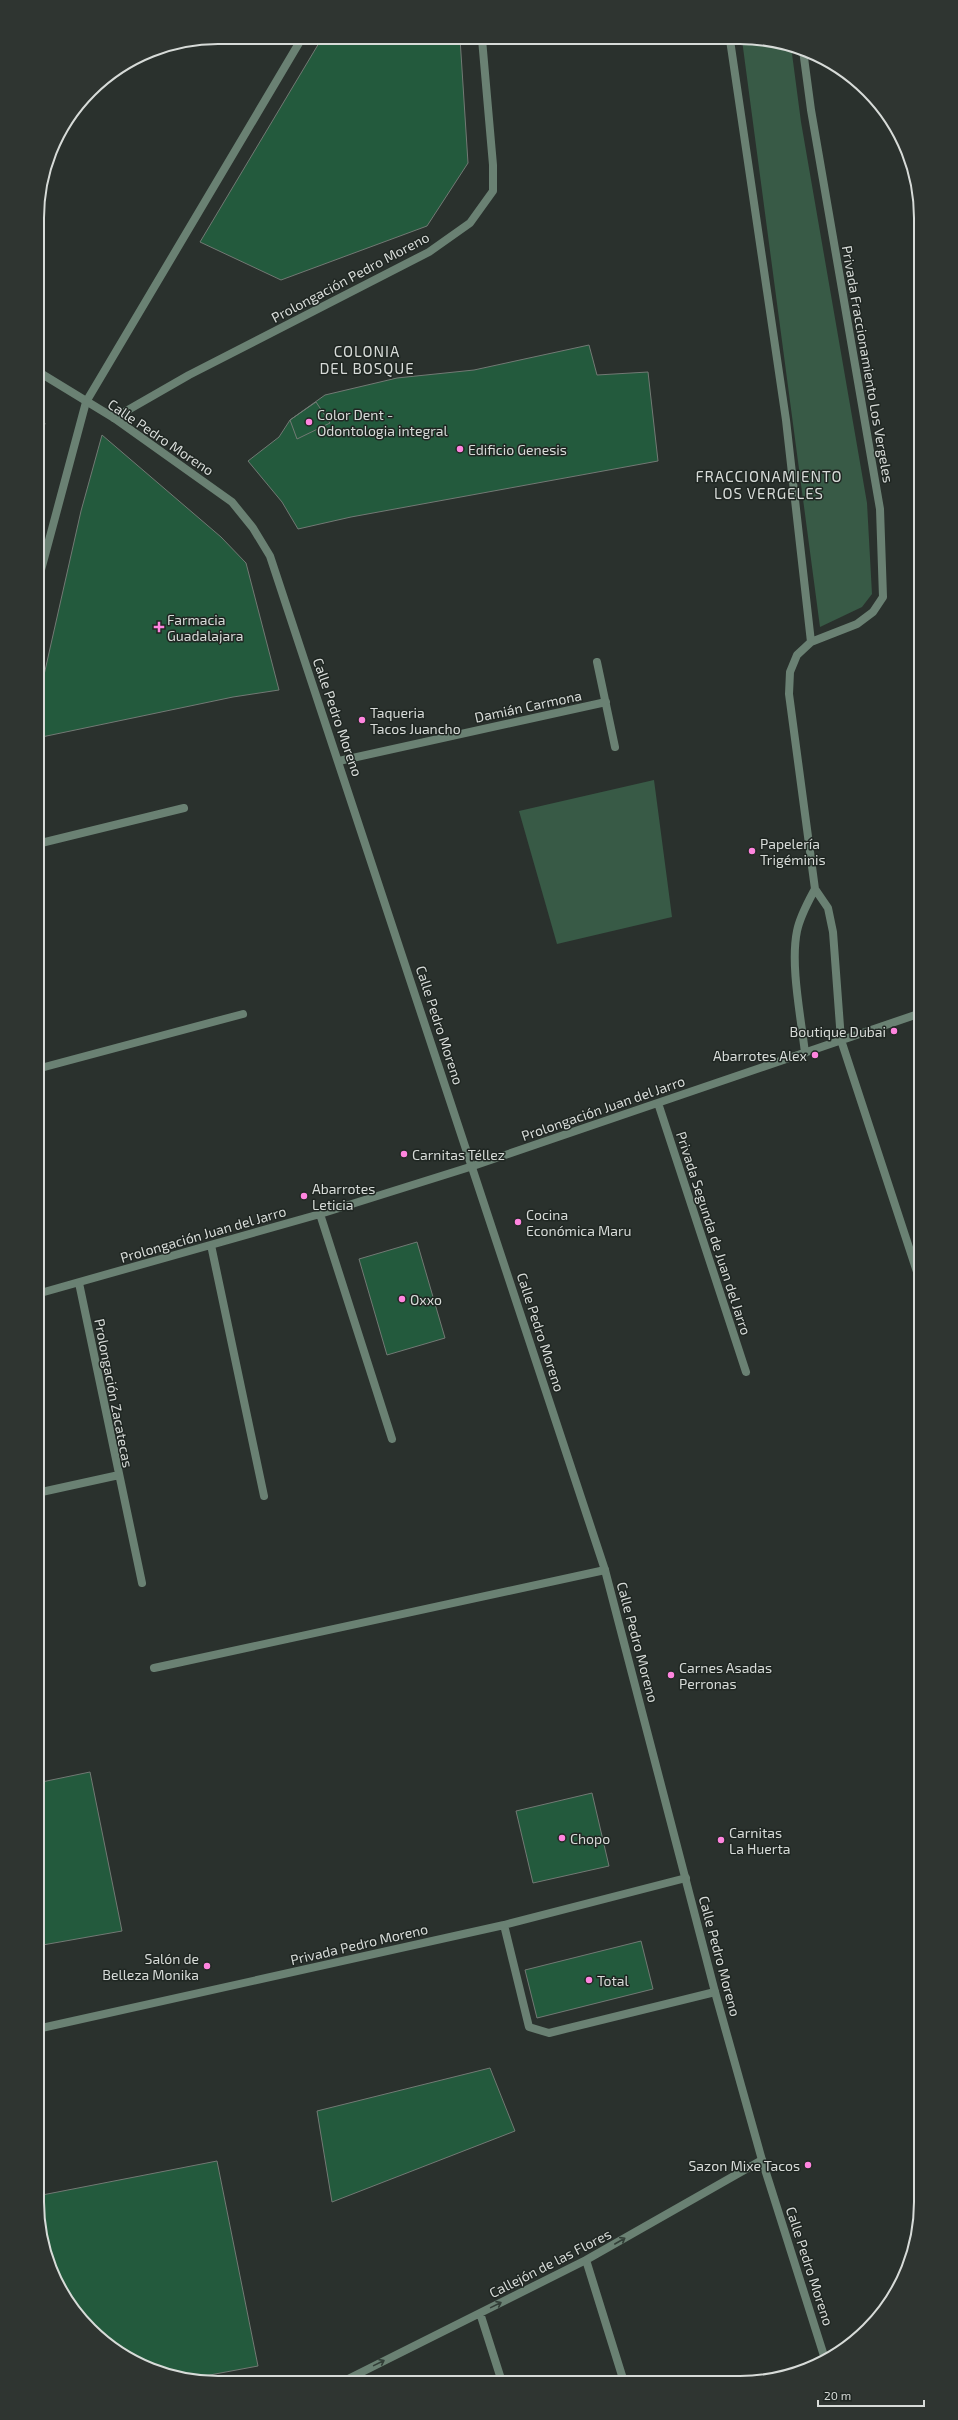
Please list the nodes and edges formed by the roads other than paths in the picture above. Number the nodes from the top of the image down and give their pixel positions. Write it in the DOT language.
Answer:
graph roads {
  1 [pos="298,44"];
  2 [pos="482,44"];
  3 [pos="731,44"];
  4 [pos="804,56"];
  5 [pos="44,375"];
  6 [pos="86,402"];
  7 [pos="114,418"];
  8 [pos="44,559"];
  9 [pos="810,642"];
  10 [pos="597,662"];
  11 [pos="606,702"];
  12 [pos="615,746"];
  13 [pos="339,761"];
  14 [pos="184,808"];
  15 [pos="44,842"];
  16 [pos="816,889"];
  17 [pos="243,1014"];
  18 [pos="914,1015"];
  19 [pos="841,1040"];
  20 [pos="804,1053"];
  21 [pos="44,1068"];
  22 [pos="658,1103"];
  23 [pos="473,1166"];
  24 [pos="320,1214"];
  25 [pos="211,1245"];
  26 [pos="914,1263"];
  27 [pos="79,1283"];
  28 [pos="44,1292"];
  29 [pos="746,1372"];
  30 [pos="392,1439"];
  31 [pos="119,1475"];
  32 [pos="44,1491"];
  33 [pos="264,1496"];
  34 [pos="605,1570"];
  35 [pos="142,1583"];
  36 [pos="154,1668"];
  37 [pos="686,1878"];
  38 [pos="504,1925"];
  39 [pos="715,1992"];
  40 [pos="44,2027"];
  41 [pos="762,2160"];
  42 [pos="586,2260"];
  43 [pos="480,2313"];
  44 [pos="824,2355"];
  45 [pos="354,2376"];
  46 [pos="500,2376"];
  47 [pos="622,2376"];
  1 -- 6 [label="street"];
  2 -- 7 [label="street, Prolongación Pedro Moreno"];
  3 -- 9 [label="street"];
  4 -- 9 [label="street, Privada Fraccionamiento Los Vergeles"];
  5 -- 6 [label="street, Calle Pedro Moreno"];
  6 -- 7 [label="street, Calle Pedro Moreno"];
  6 -- 8 [label="street"];
  7 -- 13 [label="street, Calle Pedro Moreno"];
  9 -- 16 [label="street, Privada Fraccionamiento Los Vergeles"];
  10 -- 11 [label="street"];
  11 -- 12 [label="street"];
  11 -- 13 [label="street, Damián Carmona"];
  13 -- 23 [label="street, Calle Pedro Moreno"];
  14 -- 15 [label="street"];
  16 -- 19 [label="street, Privada Fraccionamiento Los Vergeles"];
  16 -- 20 [label="street"];
  17 -- 21 [label="street"];
  18 -- 19 [label="street, Prolongación Juan del Jarro"];
  19 -- 20 [label="street, Prolongación Juan del Jarro"];
  19 -- 26 [label="street, Privada Fraccionamiento Los Vergeles"];
  20 -- 22 [label="street, Prolongación Juan del Jarro"];
  22 -- 23 [label="street, Prolongación Juan del Jarro"];
  22 -- 29 [label="street, Privada Segunda de Juan del Jarro"];
  23 -- 24 [label="street, Prolongación Juan del Jarro"];
  23 -- 34 [label="street, Calle Pedro Moreno"];
  24 -- 25 [label="street, Prolongación Juan del Jarro"];
  24 -- 30 [label="street"];
  25 -- 27 [label="street, Prolongación Juan del Jarro"];
  25 -- 33 [label="street"];
  27 -- 28 [label="street, Prolongación Juan del Jarro"];
  27 -- 31 [label="street, Prolongación Zacatecas"];
  31 -- 32 [label="street, Prolongación Zacatecas"];
  31 -- 35 [label="street"];
  34 -- 36 [label="street"];
  34 -- 37 [label="street, Calle Pedro Moreno"];
  37 -- 38 [label="street, Privada Pedro Moreno"];
  37 -- 39 [label="street, Calle Pedro Moreno"];
  38 -- 39 [label="street"];
  38 -- 40 [label="street, Privada Pedro Moreno"];
  39 -- 41 [label="street, Calle Pedro Moreno"];
  42 -- 41 [label="street, Callejón de las Flores, one-way"];
  41 -- 44 [label="street, Calle Pedro Moreno"];
  43 -- 42 [label="street, Callejón de las Flores, one-way"];
  42 -- 47 [label="street"];
  45 -- 43 [label="street, Callejón de las Flores, one-way"];
  43 -- 46 [label="street"];
}
